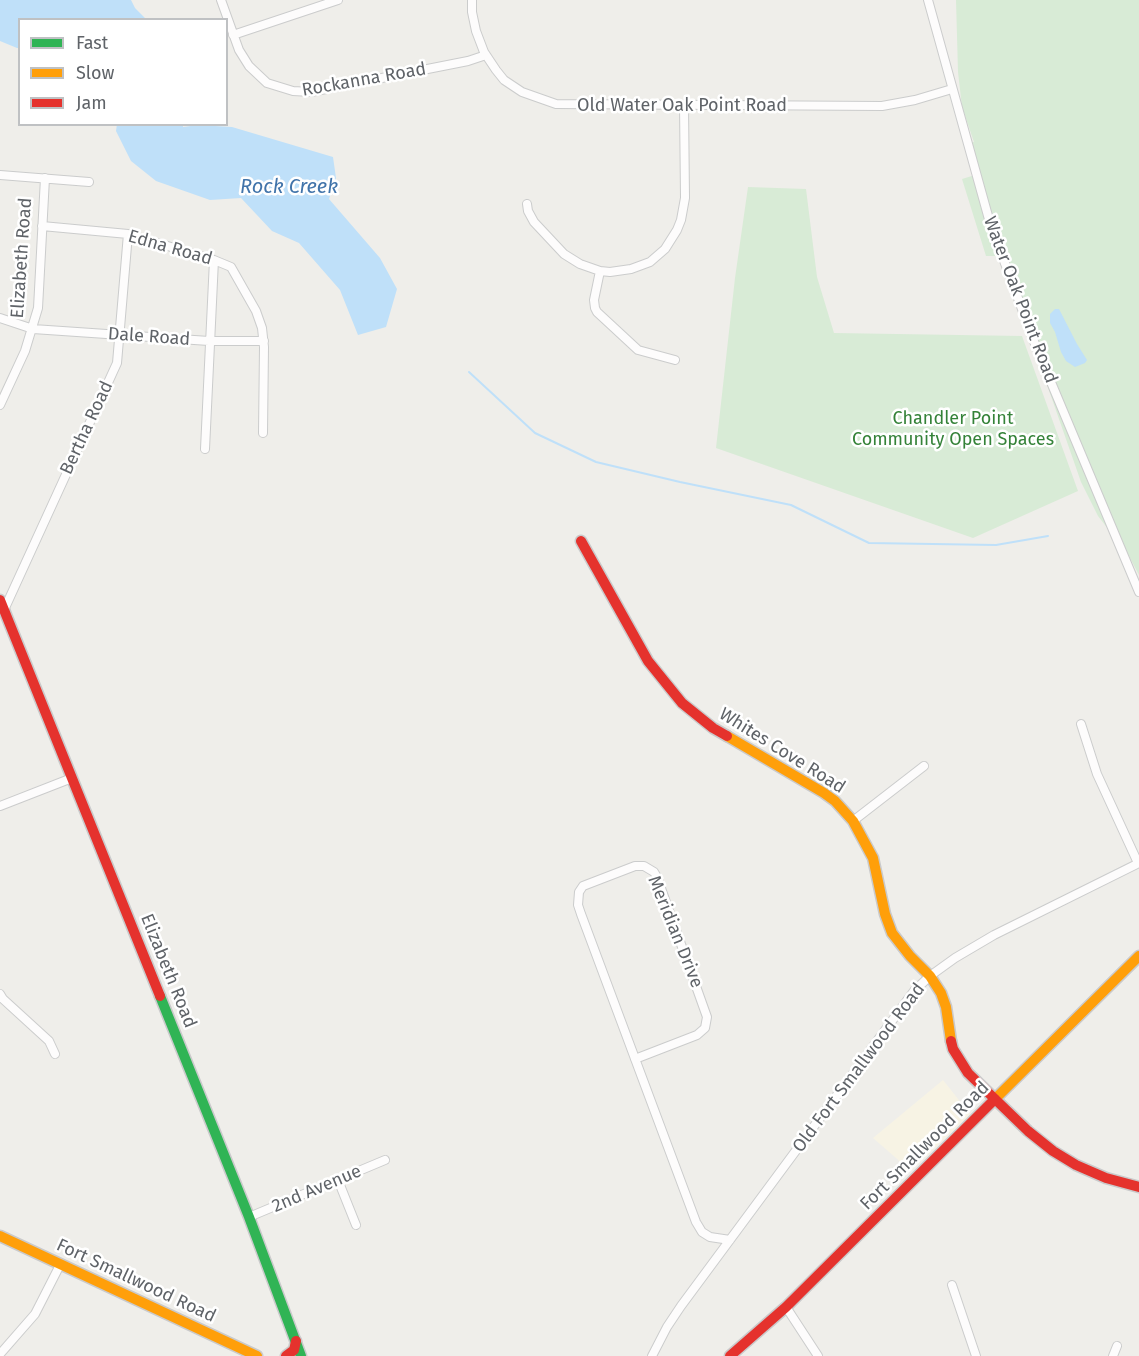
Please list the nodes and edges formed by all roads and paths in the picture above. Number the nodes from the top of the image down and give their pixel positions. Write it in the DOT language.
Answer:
graph roads {
  1 [pos="221,0"];
  2 [pos="338,0"];
  3 [pos="472,0"];
  4 [pos="928,0"];
  5 [pos="227,18"];
  6 [pos="228,20"];
  7 [pos="233,35"];
  8 [pos="486,55"];
  9 [pos="952,89"];
  10 [pos="684,105"];
  11 [pos="0,175"];
  12 [pos="45,178"];
  13 [pos="89,182"];
  14 [pos="527,204"];
  15 [pos="42,226"];
  16 [pos="128,234"];
  17 [pos="214,260"];
  18 [pos="600,271"];
  19 [pos="0,318"];
  20 [pos="33,329"];
  21 [pos="121,336"];
  22 [pos="209,341"];
  23 [pos="264,341"];
  24 [pos="675,360"];
  25 [pos="0,405"];
  26 [pos="263,433"];
  27 [pos="205,449"];
  28 [pos="580,541"];
  29 [pos="1139,592"];
  30 [pos="2,605"];
  31 [pos="1081,724"];
  32 [pos="924,766"];
  33 [pos="72,778"];
  34 [pos="0,806"];
  35 [pos="853,821"];
  36 [pos="1138,863"];
  37 [pos="1139,956"];
  38 [pos="930,976"];
  39 [pos="0,994"];
  40 [pos="55,1054"];
  41 [pos="635,1059"];
  42 [pos="995,1101"];
  43 [pos="385,1160"];
  44 [pos="338,1180"];
  45 [pos="1139,1187"];
  46 [pos="249,1217"];
  47 [pos="356,1225"];
  48 [pos="0,1236"];
  49 [pos="730,1240"];
  50 [pos="60,1265"];
  51 [pos="952,1285"];
  52 [pos="786,1307"];
  53 [pos="296,1340"];
  54 [pos="1118,1346"];
  55 [pos="0,1354"];
  56 [pos="257,1356"];
  57 [pos="285,1356"];
  58 [pos="301,1356"];
  59 [pos="652,1356"];
  60 [pos="730,1356"];
  61 [pos="818,1356"];
  62 [pos="976,1356"];
  63 [pos="1113,1356"];
  1 -- 5 [label="street, Rockanna Road"];
  2 -- 7 [label="street"];
  3 -- 8 [label="street, Old Water Oak Point Road"];
  4 -- 9 [label="street, Water Oak Point Road"];
  6 -- 7 [label="street, Rockanna Road"];
  7 -- 8 [label="street, Rockanna Road"];
  8 -- 10 [label="street, Old Water Oak Point Road"];
  9 -- 10 [label="street, Old Water Oak Point Road"];
  9 -- 29 [label="street, Water Oak Point Road"];
  10 -- 18 [label="street"];
  11 -- 12 [label="street"];
  12 -- 13 [label="street"];
  12 -- 15 [label="street, Elizabeth Road"];
  14 -- 18 [label="street"];
  15 -- 16 [label="street, Edna Road"];
  15 -- 20 [label="street, Elizabeth Road"];
  16 -- 17 [label="street, Edna Road"];
  16 -- 21 [label="street, Bertha Road"];
  17 -- 22 [label="street"];
  17 -- 23 [label="street, Edna Road"];
  18 -- 24 [label="street"];
  19 -- 20 [label="street, Dale Road"];
  20 -- 21 [label="street, Dale Road"];
  20 -- 25 [label="street, Elizabeth Road"];
  21 -- 22 [label="street, Dale Road"];
  21 -- 30 [label="street, Bertha Road"];
  22 -- 23 [label="street, Dale Road"];
  22 -- 27 [label="street"];
  23 -- 26 [label="street, Edna Road"];
  28 -- 35 [label="street, Whites Cove Road"];
  30 -- 33 [label="street, Elizabeth Road"];
  31 -- 36 [label="street"];
  32 -- 35 [label="street"];
  33 -- 34 [label="street"];
  33 -- 46 [label="street, Elizabeth Road"];
  35 -- 38 [label="street, Whites Cove Road"];
  36 -- 38 [label="street, Old Fort Smallwood Road"];
  37 -- 42 [label="street, Fort Smallwood Road"];
  38 -- 42 [label="street, Whites Cove Road"];
  38 -- 49 [label="street, Old Fort Smallwood Road"];
  39 -- 40 [label="street"];
  41 -- 41 [label="street, Meridian Drive"];
  41 -- 49 [label="street, Meridian Drive"];
  42 -- 45 [label="street, Whites Cove Road"];
  42 -- 52 [label="street, Fort Smallwood Road"];
  43 -- 44 [label="street, 2nd Avenue"];
  44 -- 46 [label="street, 2nd Avenue"];
  44 -- 47 [label="street"];
  46 -- 53 [label="street, Elizabeth Road"];
  48 -- 50 [label="street, Fort Smallwood Road"];
  49 -- 59 [label="street, Old Fort Smallwood Road"];
  50 -- 55 [label="street"];
  50 -- 56 [label="street, Fort Smallwood Road"];
  51 -- 62 [label="street"];
  52 -- 60 [label="street, Fort Smallwood Road"];
  52 -- 61 [label="street"];
  53 -- 57 [label="street"];
  53 -- 58 [label="street, Elizabeth Road"];
  54 -- 63 [label="street"];
}
